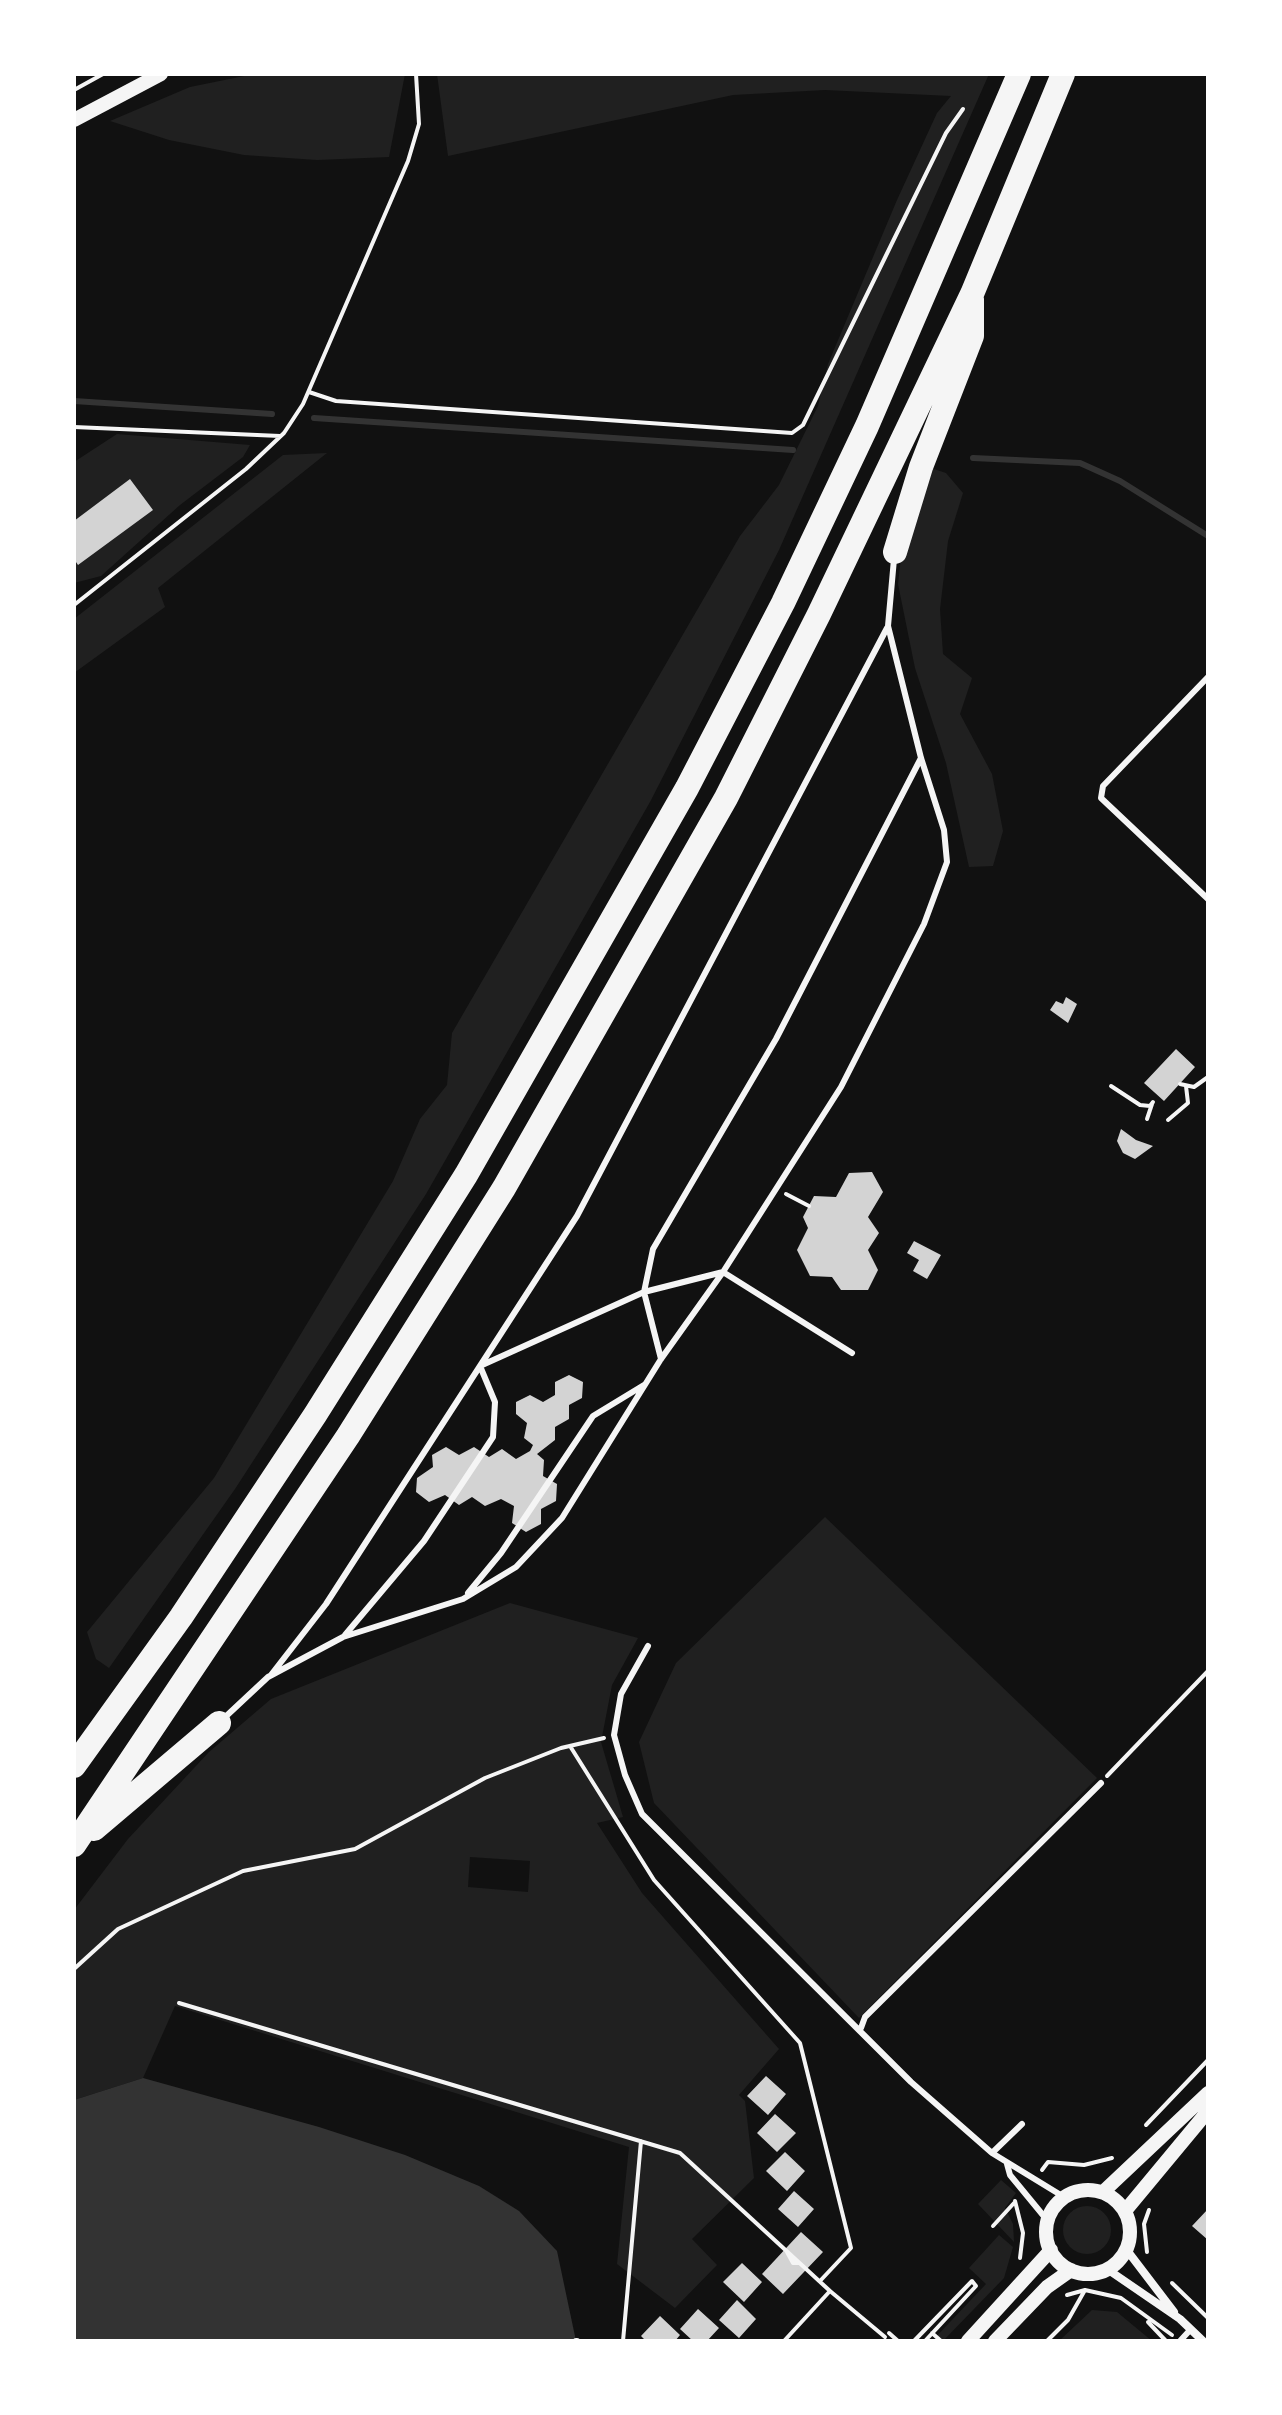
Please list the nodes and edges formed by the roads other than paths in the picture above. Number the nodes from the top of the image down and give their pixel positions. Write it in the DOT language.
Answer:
graph roads {
  1 [pos="161,74"];
  2 [pos="1019,74"];
  3 [pos="1063,74"];
  4 [pos="74,120"];
  5 [pos="972,294"];
  6 [pos="895,552"];
  7 [pos="888,626"];
  8 [pos="1208,677"];
  9 [pos="921,758"];
  10 [pos="1208,899"];
  11 [pos="723,1272"];
  12 [pos="644,1292"];
  13 [pos="852,1353"];
  14 [pos="661,1359"];
  15 [pos="480,1366"];
  16 [pos="645,1384"];
  17 [pos="463,1599"];
  18 [pos="343,1637"];
  19 [pos="648,1646"];
  20 [pos="268,1677"];
  21 [pos="219,1723"];
  22 [pos="74,1766"];
  23 [pos="1101,1783"];
  24 [pos="74,1845"];
  25 [pos="861,2028"];
  26 [pos="1208,2093"];
  27 [pos="1208,2111"];
  28 [pos="1022,2124"];
  29 [pos="992,2153"];
  30 [pos="1007,2164"];
  31 [pos="1103,2192"];
  32 [pos="1064,2197"];
  33 [pos="1125,2211"];
  34 [pos="1047,2220"];
  35 [pos="1126,2249"];
  36 [pos="1051,2250"];
  37 [pos="1107,2269"];
  38 [pos="1071,2270"];
  39 [pos="1180,2319"];
  40 [pos="1191,2329"];
  41 [pos="968,2341"];
  42 [pos="995,2341"];
  43 [pos="1180,2341"];
  44 [pos="1203,2341"];
  1 -- 4 [label="street"];
  2 -- 22 [label="highway"];
  3 -- 5 [label="highway"];
  5 -- 6 [label="highway"];
  5 -- 24 [label="highway"];
  6 -- 7 [label="lane"];
  7 -- 9 [label="lane"];
  7 -- 15 [label="lane"];
  8 -- 10 [label="lane"];
  9 -- 11 [label="lane"];
  9 -- 12 [label="lane"];
  11 -- 12 [label="lane"];
  11 -- 13 [label="lane"];
  11 -- 14 [label="lane"];
  12 -- 14 [label="lane"];
  12 -- 15 [label="lane"];
  14 -- 16 [label="lane"];
  15 -- 18 [label="lane"];
  15 -- 20 [label="lane"];
  16 -- 17 [label="lane"];
  16 -- 17 [label="lane"];
  17 -- 18 [label="lane"];
  18 -- 20 [label="lane"];
  19 -- 25 [label="lane"];
  20 -- 21 [label="lane"];
  21 -- 24 [label="highway"];
  23 -- 25 [label="lane"];
  25 -- 29 [label="lane"];
  26 -- 31 [label="street"];
  27 -- 33 [label="street"];
  28 -- 29 [label="lane"];
  29 -- 30 [label="lane"];
  30 -- 32 [label="lane"];
  30 -- 34 [label="lane"];
  31 -- 32 [label="street"];
  31 -- 33 [label="street"];
  32 -- 34 [label="street"];
  33 -- 35 [label="street"];
  34 -- 36 [label="street"];
  35 -- 37 [label="street"];
  35 -- 39 [label="street"];
  36 -- 38 [label="street"];
  36 -- 41 [label="street"];
  37 -- 38 [label="street"];
  37 -- 39 [label="street"];
  38 -- 42 [label="street"];
  39 -- 40 [label="street"];
  40 -- 43 [label="lane"];
  40 -- 44 [label="street"];
}
